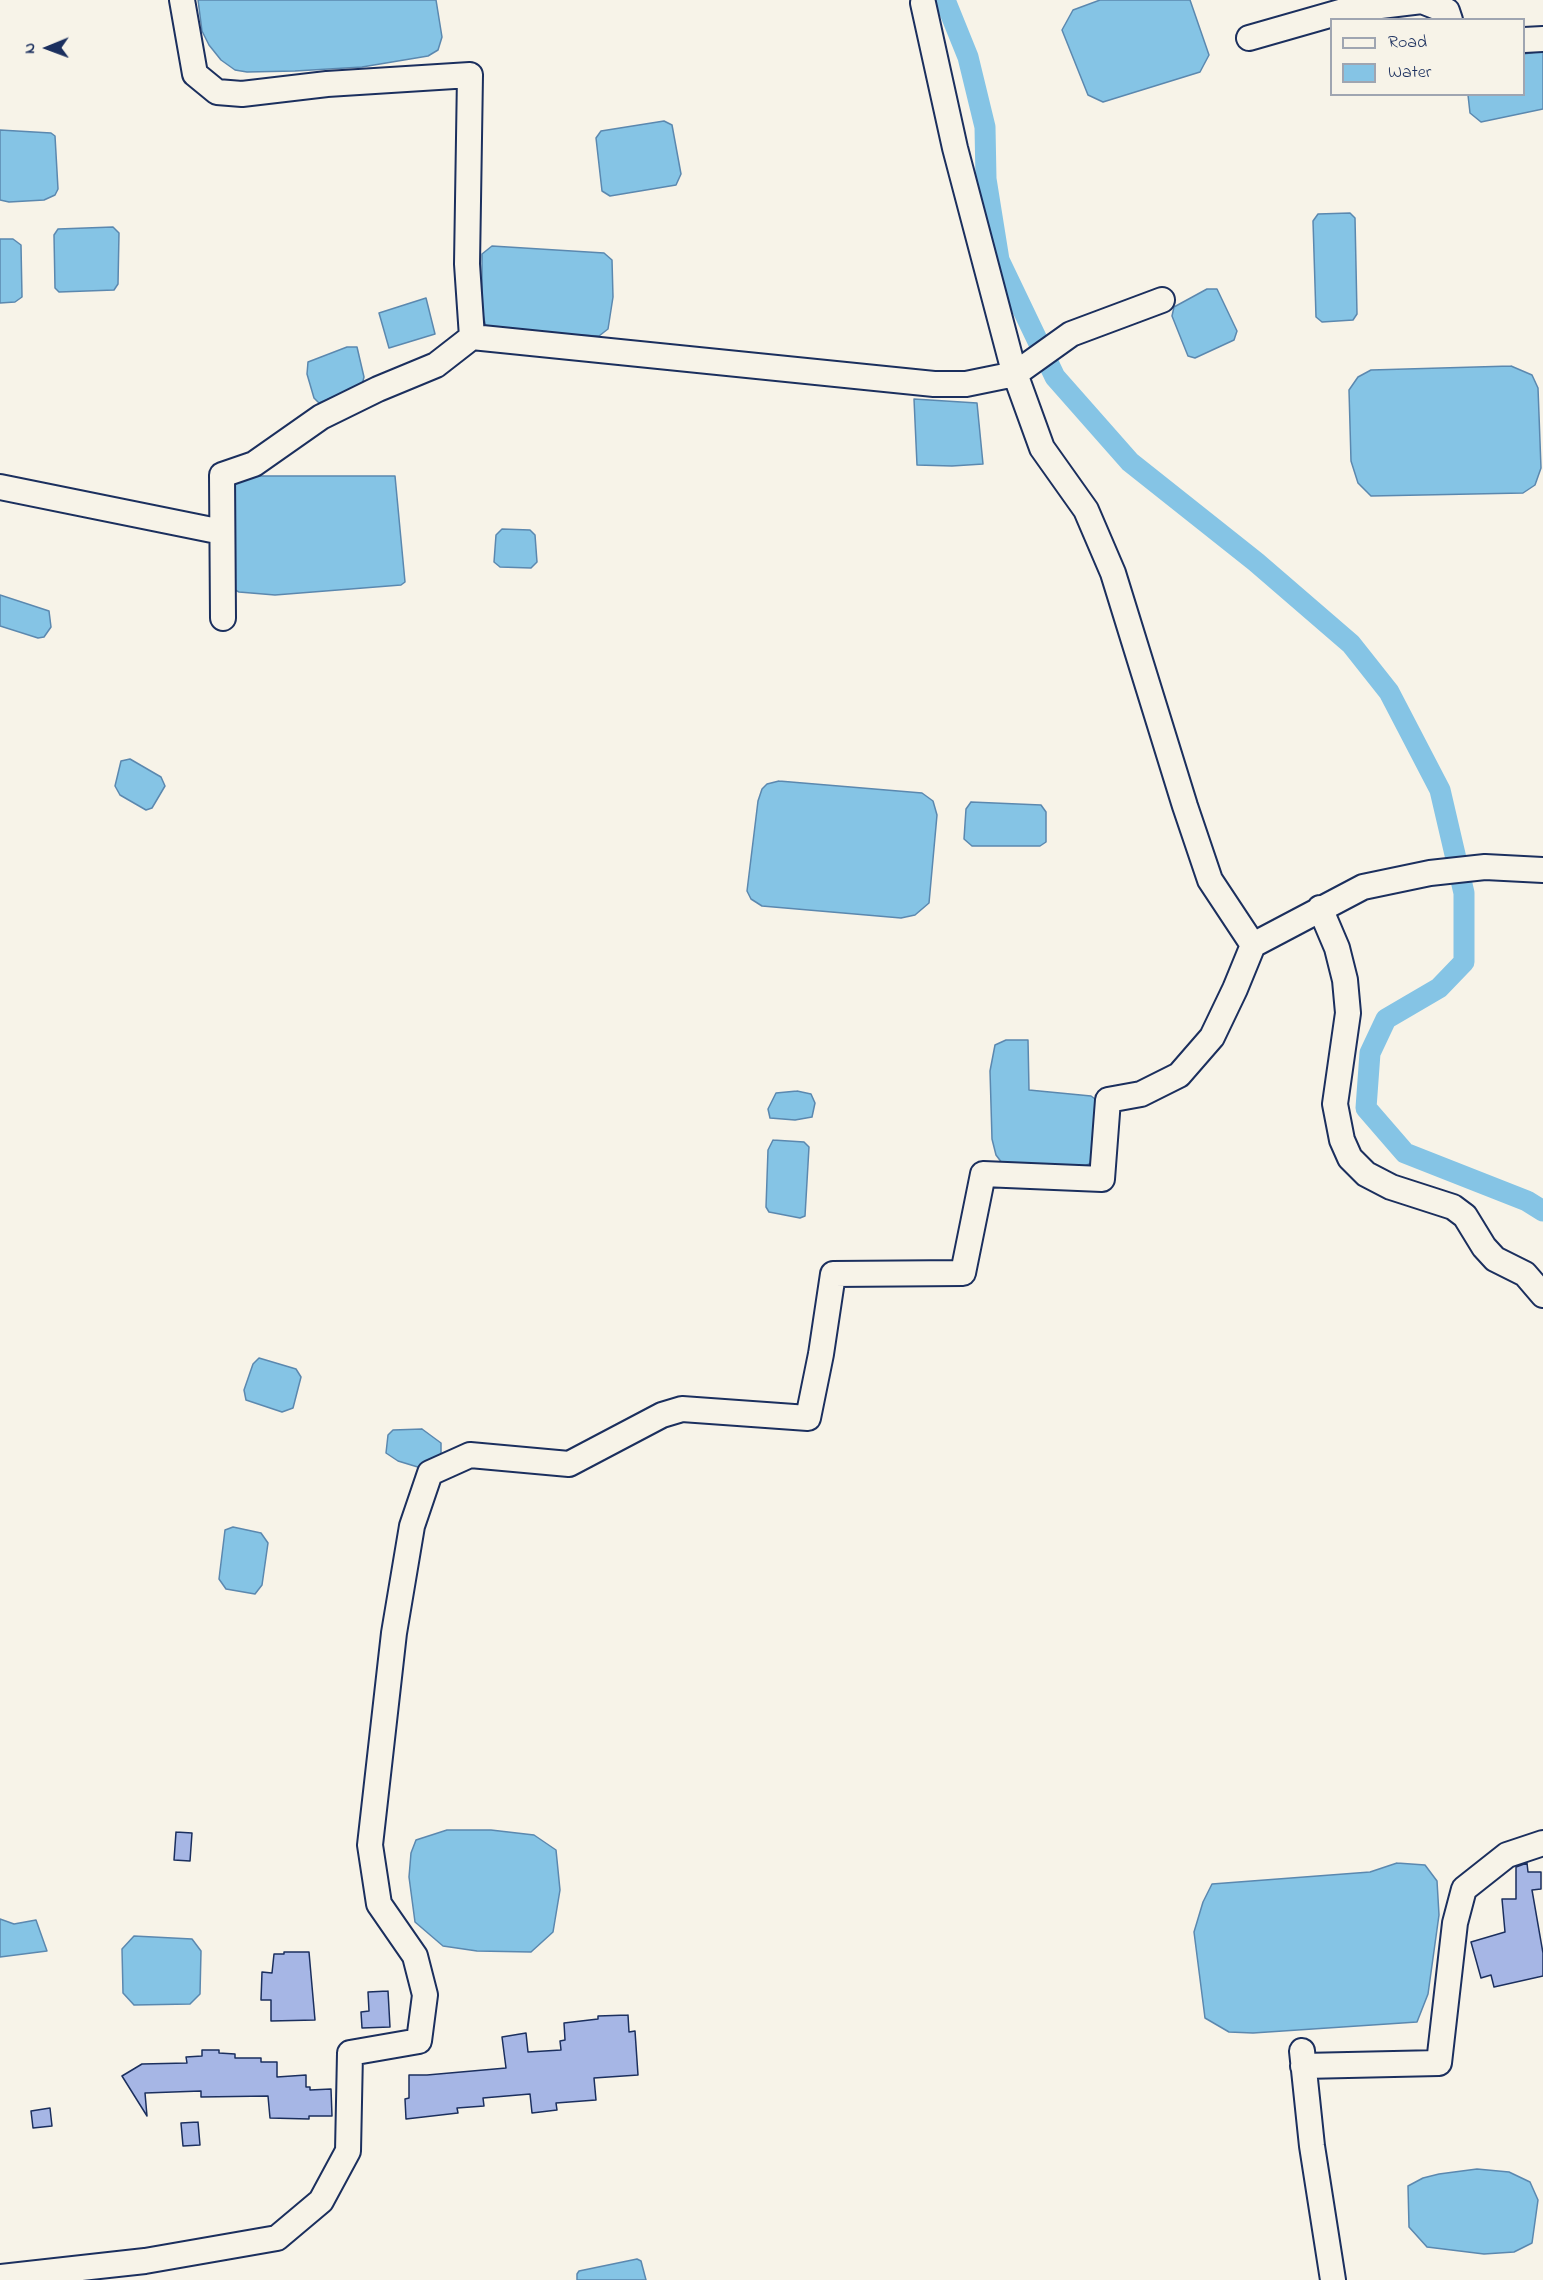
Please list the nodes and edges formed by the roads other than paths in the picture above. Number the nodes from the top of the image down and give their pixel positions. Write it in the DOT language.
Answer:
graph roads {
  1 [pos="182,0"];
  2 [pos="923,3"];
  3 [pos="1449,18"];
  4 [pos="1249,38"];
  5 [pos="1543,39"];
  6 [pos="1525,40"];
  7 [pos="1162,300"];
  8 [pos="472,337"];
  9 [pos="1022,370"];
  10 [pos="0,487"];
  11 [pos="222,532"];
  12 [pos="223,618"];
  13 [pos="1543,870"];
  14 [pos="1320,908"];
  15 [pos="1253,945"];
  16 [pos="1543,1295"];
  17 [pos="1543,1842"];
  18 [pos="7,2278"];
  19 [pos="1333,2280"];
  1 -- 8 [label="street"];
  2 -- 9 [label="street"];
  3 -- 4 [label="street"];
  5 -- 6 [label="street"];
  7 -- 9 [label="street"];
  8 -- 9 [label="street"];
  8 -- 11 [label="street"];
  9 -- 15 [label="street"];
  10 -- 11 [label="street"];
  11 -- 12 [label="street"];
  13 -- 14 [label="street"];
  14 -- 15 [label="street"];
  14 -- 16 [label="street"];
  15 -- 18 [label="street"];
  17 -- 19 [label="street"];
}
